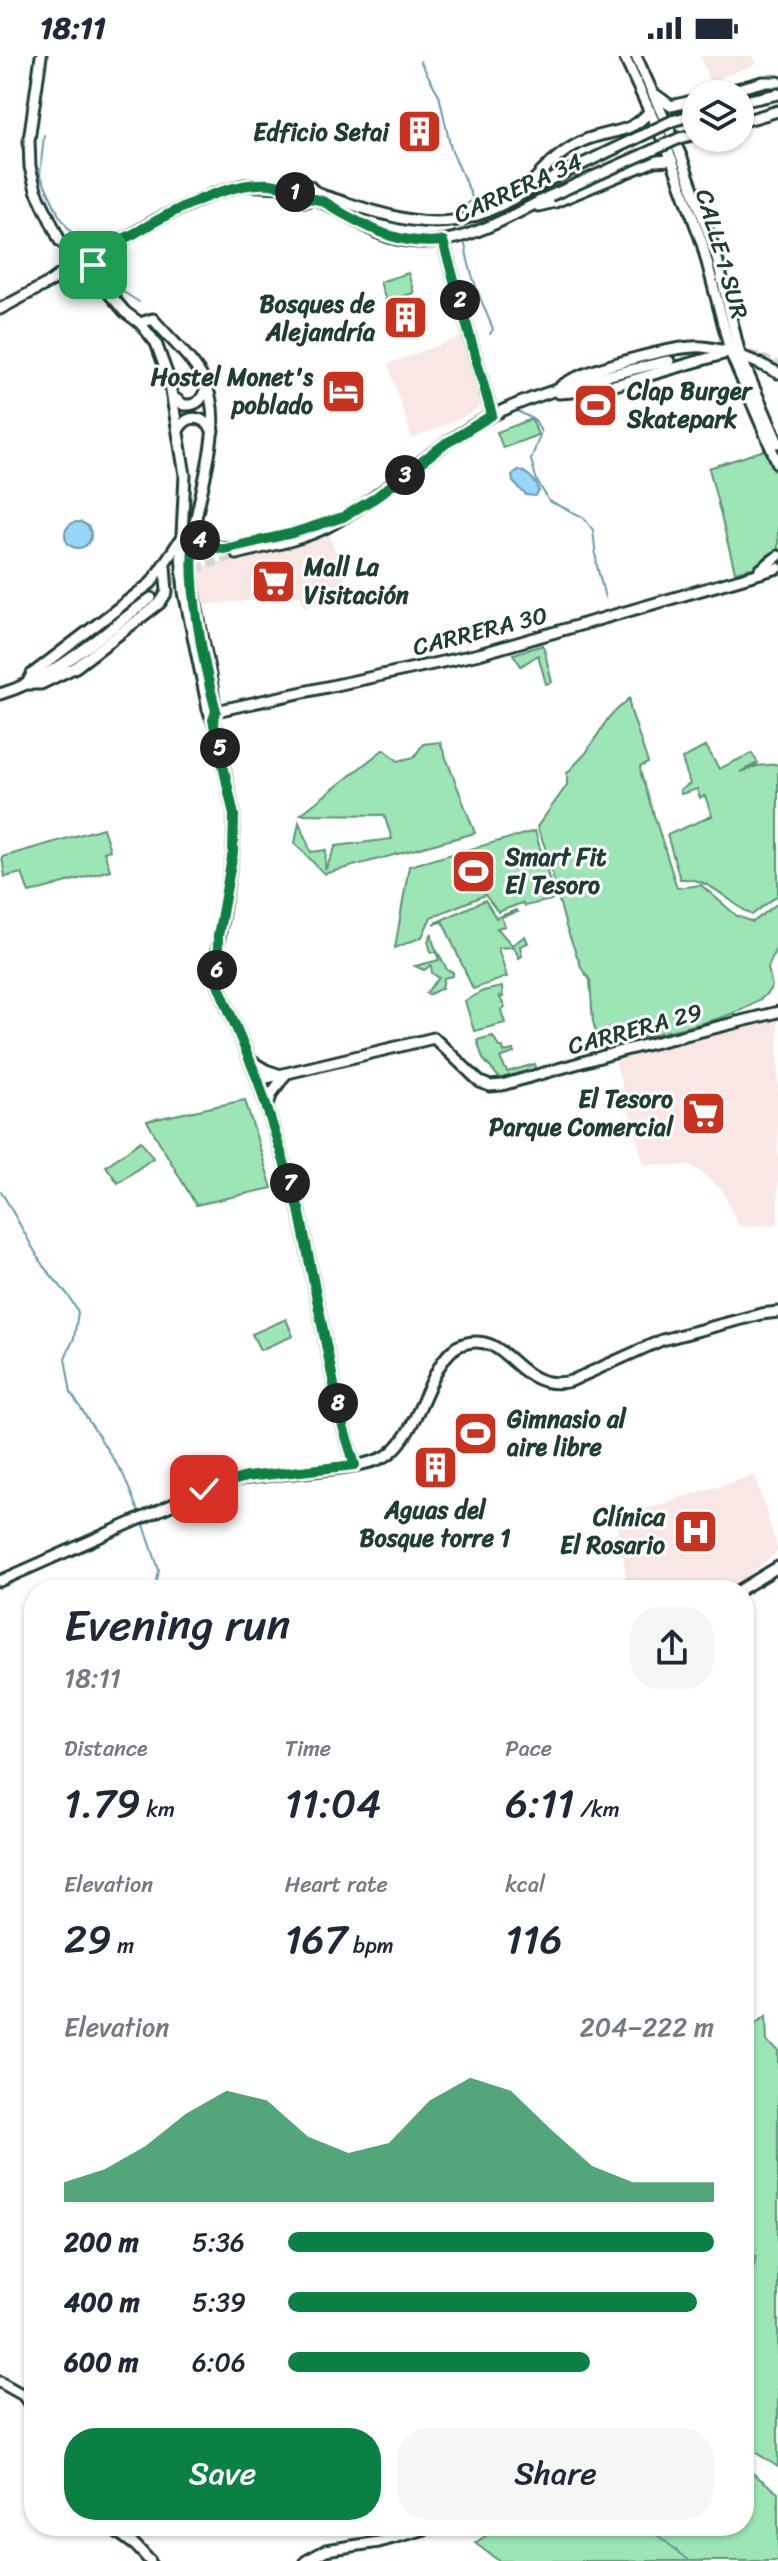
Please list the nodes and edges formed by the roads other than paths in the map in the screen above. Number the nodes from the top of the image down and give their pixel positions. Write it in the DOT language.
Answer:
graph roads {
  1 [pos="41,56"];
  2 [pos="624,56"];
  3 [pos="636,56"];
  4 [pos="778,82"];
  5 [pos="754,84"];
  6 [pos="653,93"];
  7 [pos="778,94"];
  8 [pos="754,99"];
  9 [pos="682,103"];
  10 [pos="650,111"];
  11 [pos="778,111"];
  12 [pos="754,118"];
  13 [pos="682,119"];
  14 [pos="631,129"];
  15 [pos="682,139"];
  16 [pos="672,160"];
  17 [pos="654,161"];
  18 [pos="312,194"];
  19 [pos="521,194"];
  20 [pos="527,208"];
  21 [pos="443,241"];
  22 [pos="105,250"];
  23 [pos="80,260"];
  24 [pos="88,269"];
  25 [pos="50,282"];
  26 [pos="0,309"];
  27 [pos="140,323"];
  28 [pos="735,354"];
  29 [pos="669,361"];
  30 [pos="778,373"];
  31 [pos="207,386"];
  32 [pos="551,393"];
  33 [pos="171,394"];
  34 [pos="492,415"];
  35 [pos="179,429"];
  36 [pos="213,431"];
  37 [pos="778,443"];
  38 [pos="778,464"];
  39 [pos="343,517"];
  40 [pos="194,534"];
  41 [pos="182,538"];
  42 [pos="237,554"];
  43 [pos="778,556"];
  44 [pos="165,566"];
  45 [pos="778,568"];
  46 [pos="758,572"];
  47 [pos="151,598"];
  48 [pos="27,684"];
  49 [pos="0,694"];
  50 [pos="212,713"];
  51 [pos="778,1012"];
  52 [pos="250,1060"];
  53 [pos="285,1075"];
  54 [pos="258,1080"];
  55 [pos="267,1107"];
  56 [pos="778,1312"];
  57 [pos="355,1465"];
  58 [pos="778,1567"];
  59 [pos="0,1581"];
  60 [pos="754,1582"];
  61 [pos="0,2382"];
  62 [pos="24,2396"];
  63 [pos="124,2536"];
  64 [pos="400,2536"];
  65 [pos="331,2549"];
  66 [pos="150,2561"];
  67 [pos="306,2561"];
  68 [pos="320,2561"];
  1 -- 23 [label="street"];
  2 -- 10 [label="street, CALLE 1 SUR"];
  3 -- 6 [label="street, CALLE 1 SUR"];
  4 -- 5 [label="street"];
  6 -- 9 [label="street"];
  6 -- 28 [label="street, CALLE 1 SUR"];
  7 -- 8 [label="street"];
  10 -- 14 [label="street"];
  10 -- 16 [label="street, CALLE 1 SUR"];
  11 -- 12 [label="street"];
  13 -- 19 [label="street, CARRERA 34, bridge"];
  14 -- 17 [label="street"];
  14 -- 19 [label="street"];
  15 -- 20 [label="street, CARRERA 34, bridge"];
  16 -- 17 [label="street"];
  16 -- 28 [label="street, CALLE 1 SUR"];
  17 -- 20 [label="street"];
  18 -- 19 [label="street, CARRERA 34"];
  18 -- 21 [label="street, CARRERA 34"];
  18 -- 22 [label="street"];
  20 -- 21 [label="street, CARRERA 34"];
  21 -- 34 [label="street"];
  22 -- 23 [label="street"];
  22 -- 24 [label="street"];
  23 -- 24 [label="street"];
  23 -- 25 [label="street"];
  24 -- 25 [label="street"];
  24 -- 27 [label="street"];
  25 -- 26 [label="street"];
  27 -- 31 [label="street"];
  27 -- 33 [label="street"];
  28 -- 30 [label="street"];
  28 -- 32 [label="street"];
  28 -- 32 [label="street"];
  28 -- 37 [label="street, CALLE 1 SUR"];
  28 -- 38 [label="street, CALLE 1 SUR"];
  29 -- 32 [label="street"];
  31 -- 33 [label="street"];
  31 -- 36 [label="street"];
  32 -- 34 [label="street"];
  33 -- 35 [label="street"];
  34 -- 39 [label="street"];
  35 -- 36 [label="street"];
  35 -- 41 [label="street"];
  36 -- 40 [label="street"];
  39 -- 40 [label="street"];
  39 -- 42 [label="street"];
  40 -- 50 [label="street"];
  41 -- 44 [label="street"];
  41 -- 50 [label="street"];
  43 -- 46 [label="street, CARRERA 30"];
  44 -- 48 [label="street"];
  44 -- 48 [label="street"];
  45 -- 46 [label="street, CARRERA 30"];
  46 -- 50 [label="street, CARRERA 30"];
  47 -- 48 [label="street"];
  48 -- 49 [label="street"];
  50 -- 52 [label="street"];
  51 -- 53 [label="street, CARRERA 29"];
  52 -- 53 [label="street"];
  52 -- 54 [label="street"];
  53 -- 54 [label="street"];
  53 -- 55 [label="street"];
  54 -- 55 [label="street"];
  55 -- 57 [label="street"];
  56 -- 57 [label="street"];
  57 -- 59 [label="street"];
  58 -- 60 [label="street"];
  61 -- 62 [label="street"];
  63 -- 66 [label="street"];
  64 -- 65 [label="street"];
  65 -- 67 [label="street"];
  65 -- 68 [label="street"];
}
